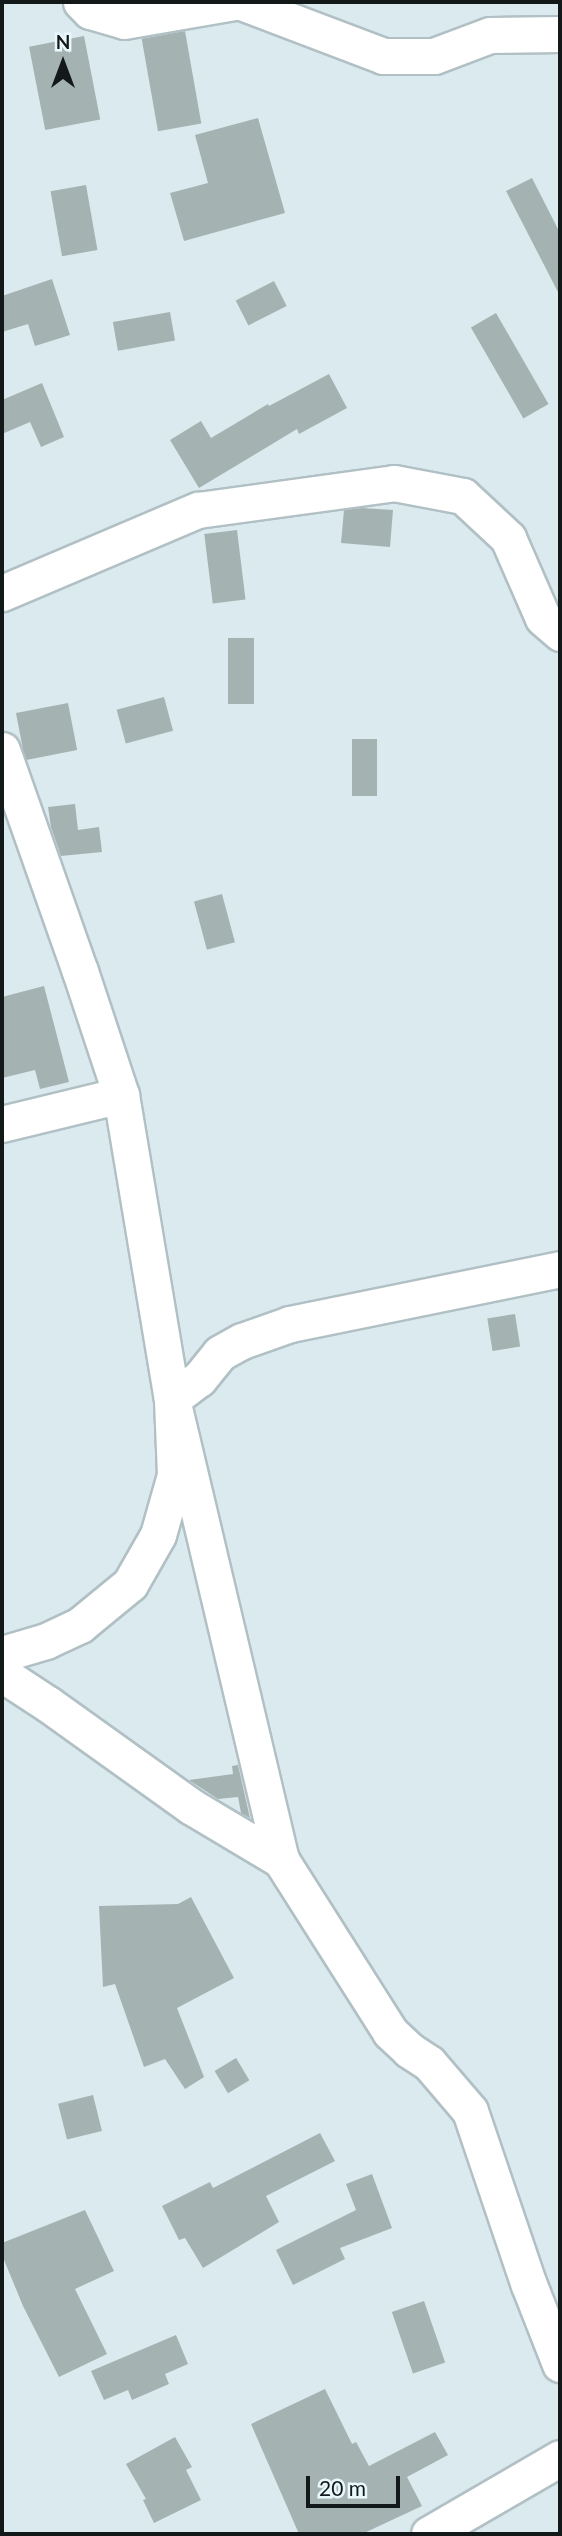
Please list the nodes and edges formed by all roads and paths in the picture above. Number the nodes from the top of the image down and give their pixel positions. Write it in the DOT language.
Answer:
graph roads {
  1 [pos="81,2"];
  2 [pos="234,2"];
  3 [pos="241,2"];
  4 [pos="560,34"];
  5 [pos="2,593"];
  6 [pos="560,633"];
  7 [pos="2,750"];
  8 [pos="121,1095"];
  9 [pos="2,1124"];
  10 [pos="560,1269"];
  11 [pos="172,1399"];
  12 [pos="2,1654"];
  13 [pos="2,1674"];
  14 [pos="281,1860"];
  15 [pos="560,2364"];
  16 [pos="560,2458"];
  17 [pos="429,2534"];
  1 -- 2 [label="street"];
  3 -- 4 [label="street"];
  5 -- 6 [label="street"];
  7 -- 8 [label="street"];
  8 -- 9 [label="street"];
  8 -- 11 [label="street"];
  10 -- 11 [label="street"];
  11 -- 12 [label="street"];
  11 -- 14 [label="street"];
  13 -- 14 [label="street"];
  14 -- 15 [label="street"];
  16 -- 17 [label="street"];
}
